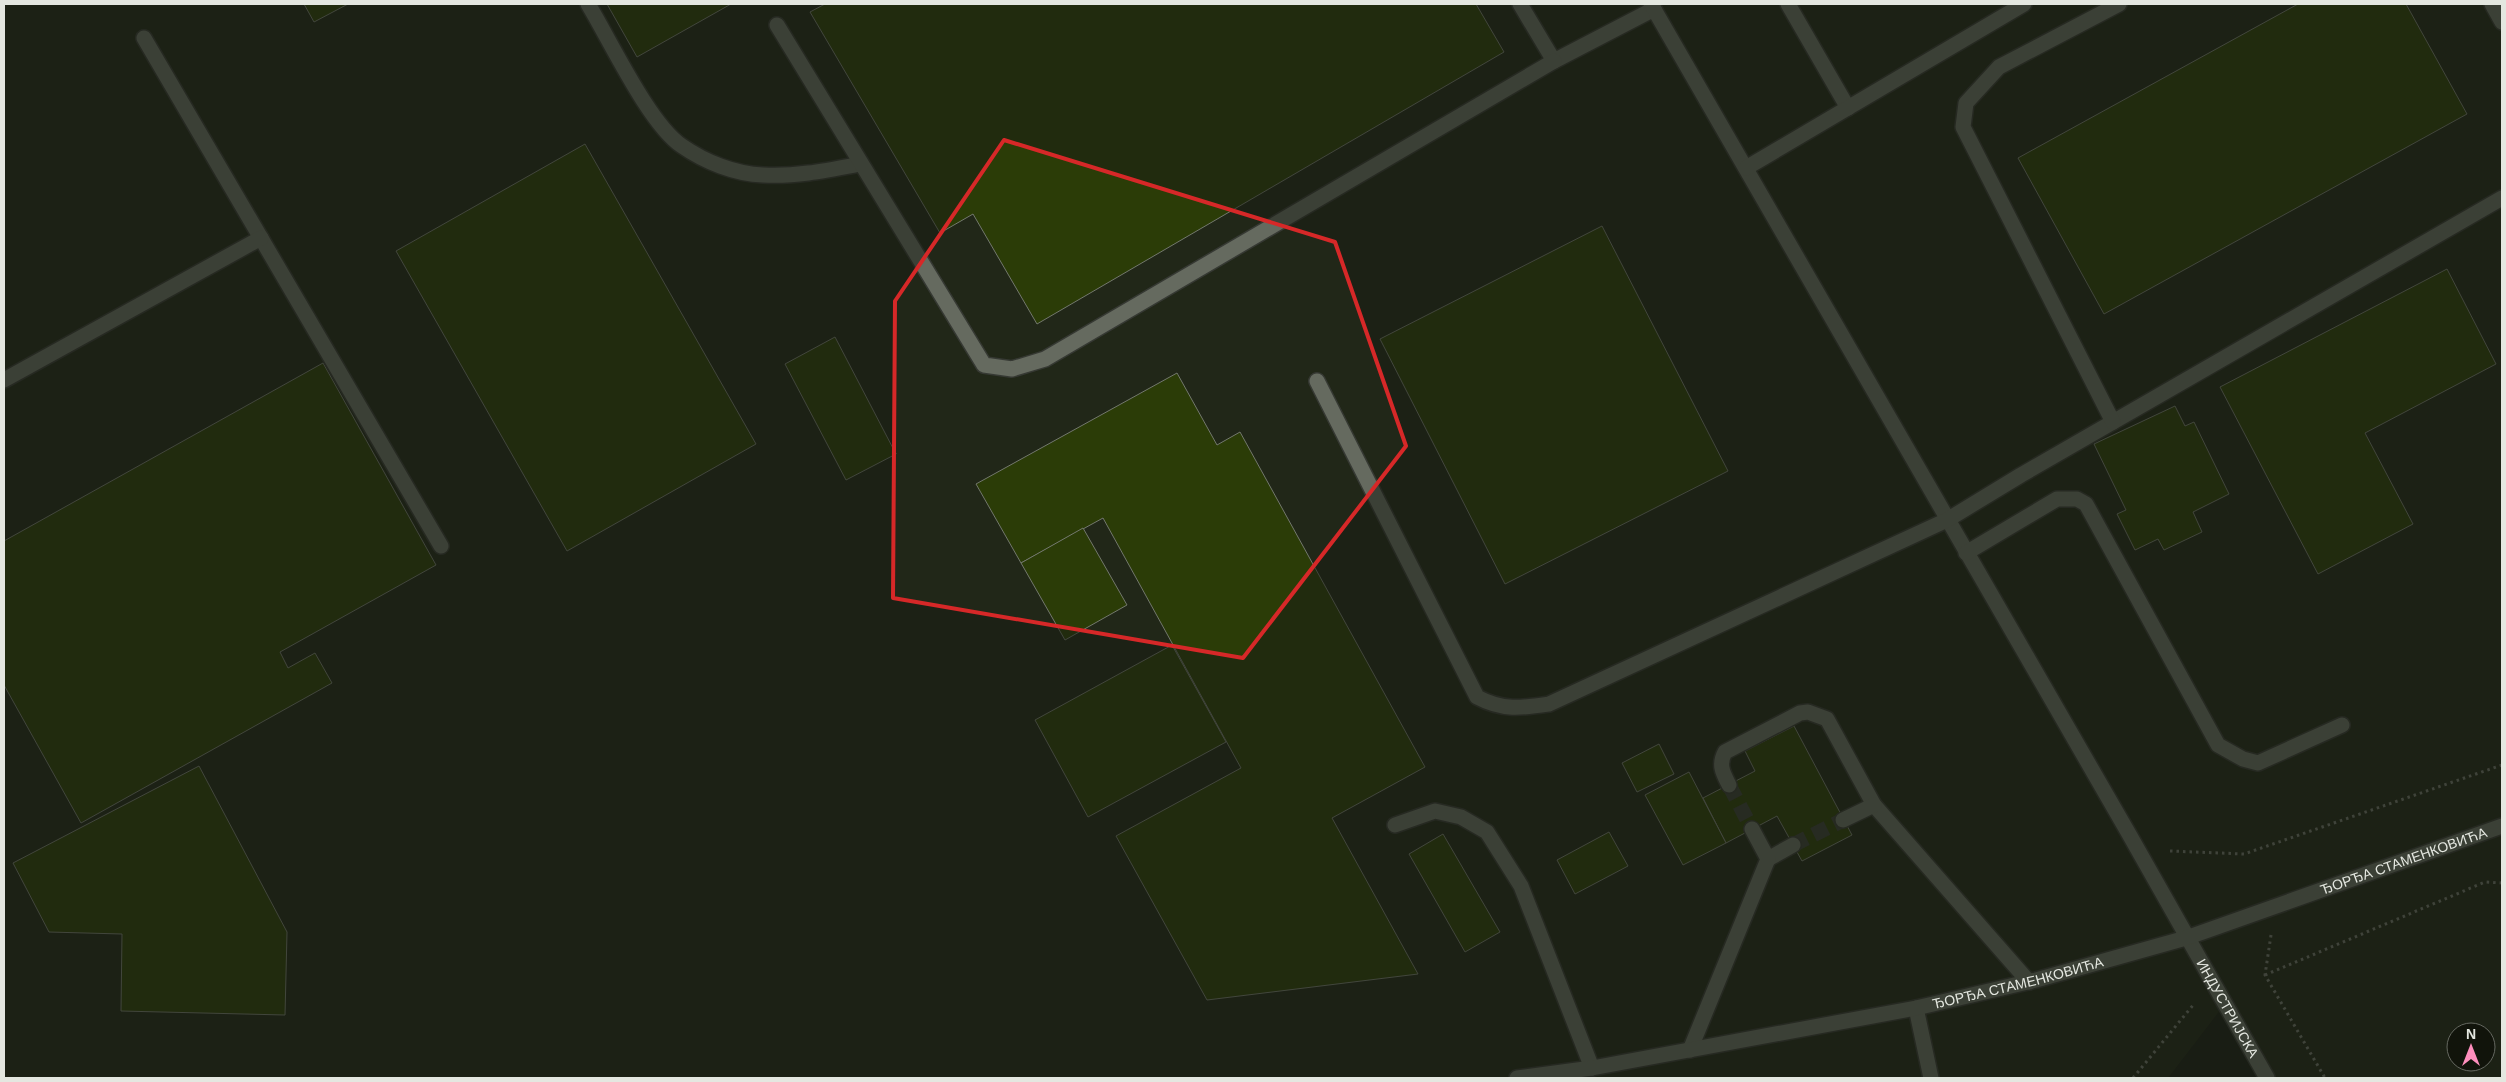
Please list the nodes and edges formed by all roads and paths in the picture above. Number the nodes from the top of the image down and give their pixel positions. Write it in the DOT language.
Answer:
graph roads {
  1 [pos="588,4"];
  2 [pos="1520,4"];
  3 [pos="1788,4"];
  4 [pos="2024,4"];
  5 [pos="2119,4"];
  6 [pos="2492,4"];
  7 [pos="1653,6"];
  8 [pos="2502,22"];
  9 [pos="777,25"];
  10 [pos="144,38"];
  11 [pos="1554,61"];
  12 [pos="1848,108"];
  13 [pos="861,164"];
  14 [pos="1746,168"];
  15 [pos="2502,198"];
  16 [pos="261,238"];
  17 [pos="4,380"];
  18 [pos="1317,380"];
  19 [pos="2113,422"];
  20 [pos="1947,520"];
  21 [pos="441,546"];
  22 [pos="1966,553"];
  23 [pos="2342,725"];
  24 [pos="2502,765"];
  25 [pos="1729,785"];
  26 [pos="1874,805"];
  27 [pos="1843,820"];
  28 [pos="1396,825"];
  29 [pos="2502,826"];
  30 [pos="1752,829"];
  31 [pos="1793,845"];
  32 [pos="2138,850"];
  33 [pos="1768,859"];
  34 [pos="2502,883"];
  35 [pos="2277,904"];
  36 [pos="2186,938"];
  37 [pos="2265,975"];
  38 [pos="2029,982"];
  39 [pos="2212,983"];
  40 [pos="1916,1008"];
  41 [pos="1690,1050"];
  42 [pos="1592,1068"];
  43 [pos="1517,1078"];
  44 [pos="1931,1078"];
  45 [pos="2132,1078"];
  46 [pos="2267,1078"];
  47 [pos="2324,1078"];
  1 -- 13 [label="street"];
  2 -- 11 [label="street"];
  3 -- 12 [label="street"];
  4 -- 12 [label="street"];
  5 -- 19 [label="street"];
  6 -- 8 [label="street"];
  7 -- 11 [label="street"];
  7 -- 14 [label="street, ИНДУСТРИЈСКА"];
  9 -- 13 [label="street"];
  10 -- 16 [label="street"];
  11 -- 13 [label="street"];
  12 -- 14 [label="street"];
  14 -- 20 [label="street, ИНДУСТРИЈСКА"];
  15 -- 19 [label="street"];
  16 -- 17 [label="street"];
  16 -- 21 [label="street"];
  18 -- 20 [label="street"];
  19 -- 20 [label="street"];
  20 -- 22 [label="street, ИНДУСТРИЈСКА"];
  22 -- 23 [label="street"];
  22 -- 32 [label="street, ИНДУСТРИЈСКА"];
  24 -- 32 [label="path"];
  25 -- 26 [label="street"];
  26 -- 27 [label="street"];
  26 -- 38 [label="street"];
  28 -- 42 [label="street"];
  29 -- 35 [label="street, ЂОРЂА СТАМЕНКОВИЋА"];
  30 -- 33 [label="street"];
  31 -- 33 [label="street"];
  32 -- 36 [label="street, ИНДУСТРИЈСКА"];
  33 -- 41 [label="street"];
  34 -- 37 [label="path"];
  35 -- 36 [label="street, ЂОРЂА СТАМЕНКОВИЋА"];
  35 -- 37 [label="path"];
  36 -- 38 [label="street, ЂОРЂА СТАМЕНКОВИЋА"];
  36 -- 39 [label="street, ИНДУСТРИЈСКА"];
  37 -- 47 [label="path"];
  38 -- 40 [label="street, ЂОРЂА СТАМЕНКОВИЋА"];
  39 -- 45 [label="path"];
  39 -- 46 [label="street, ИНДУСТРИЈСКА"];
  40 -- 41 [label="street, ЂОРЂА СТАМЕНКОВИЋА"];
  40 -- 44 [label="street"];
  41 -- 42 [label="street, ЂОРЂА СТАМЕНКОВИЋА"];
  42 -- 43 [label="street, ЂОРЂА СТАМЕНКОВИЋА"];
}
